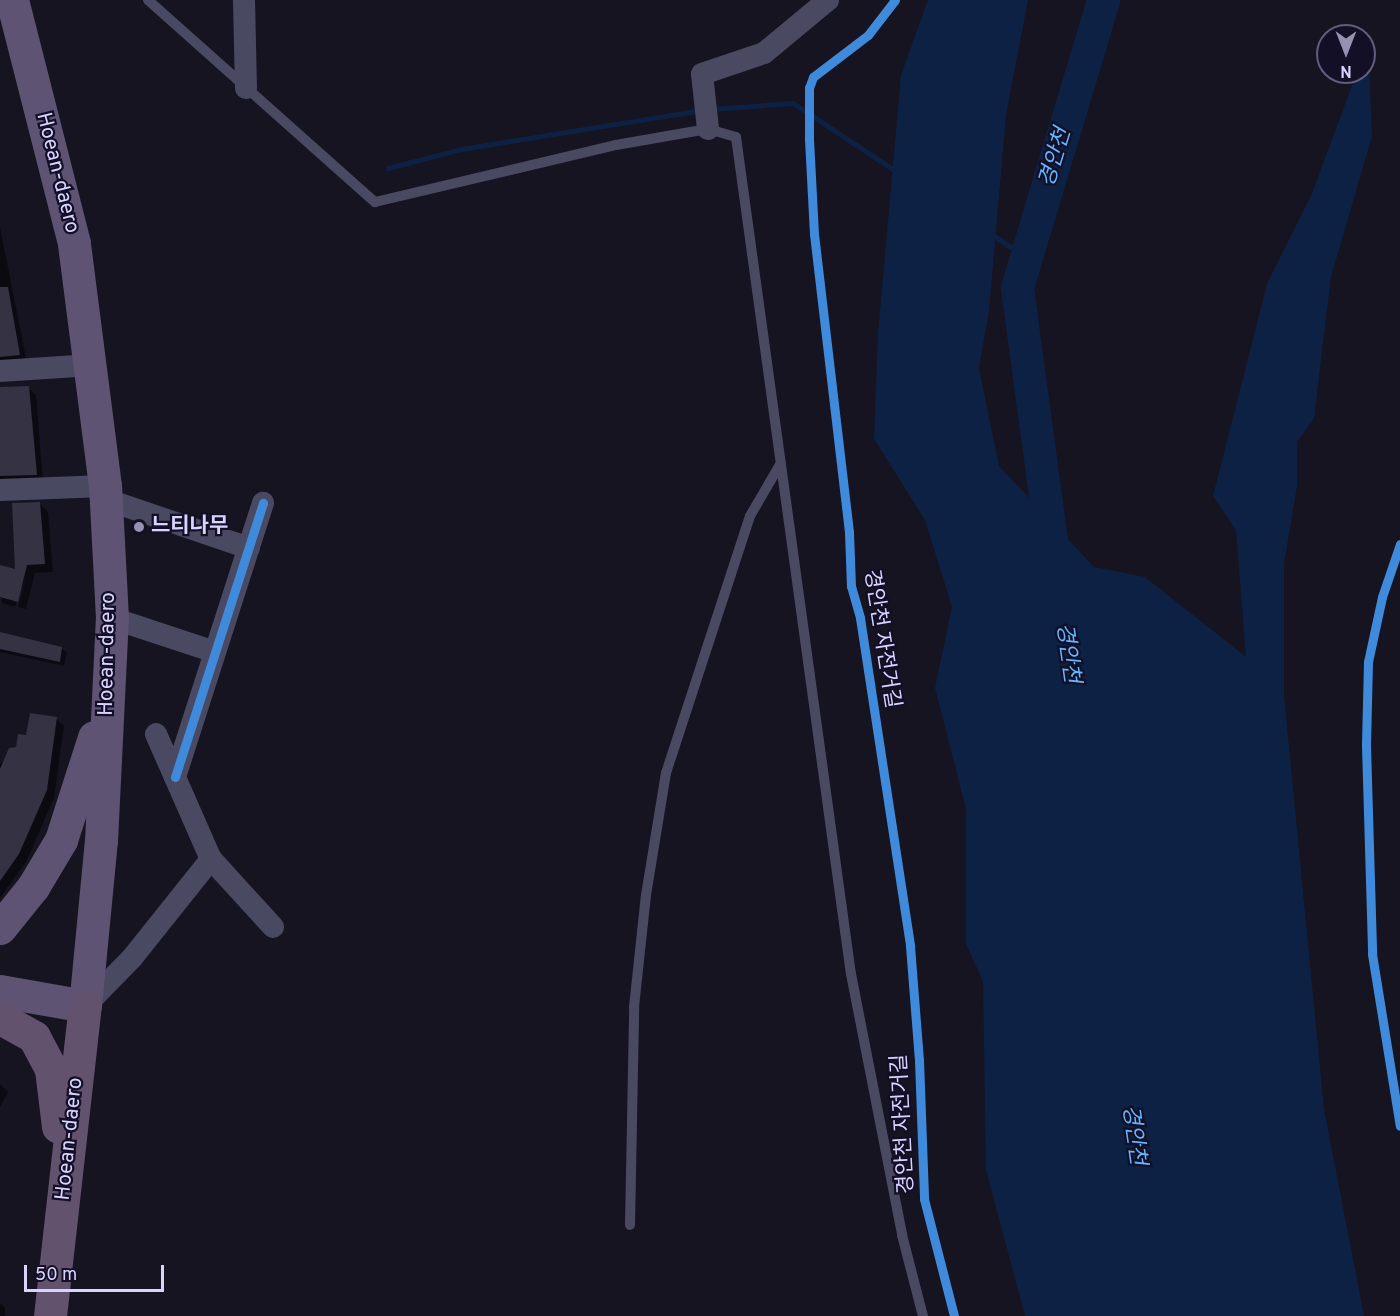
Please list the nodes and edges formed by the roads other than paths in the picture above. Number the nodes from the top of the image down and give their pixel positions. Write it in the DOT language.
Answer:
graph roads {
  1 [pos="12,0"];
  2 [pos="147,0"];
  3 [pos="244,0"];
  4 [pos="828,0"];
  5 [pos="246,88"];
  6 [pos="708,125"];
  7 [pos="92,365"];
  8 [pos="0,371"];
  9 [pos="781,463"];
  10 [pos="0,490"];
  11 [pos="105,492"];
  12 [pos="263,503"];
  13 [pos="249,548"];
  14 [pos="112,618"];
  15 [pos="215,652"];
  16 [pos="108,696"];
  17 [pos="156,734"];
  18 [pos="175,777"];
  19 [pos="211,859"];
  20 [pos="273,927"];
  21 [pos="0,928"];
  22 [pos="0,991"];
  23 [pos="85,1006"];
  24 [pos="0,1018"];
  25 [pos="65,1176"];
  26 [pos="630,1226"];
  27 [pos="50,1316"];
  28 [pos="923,1316"];
  1 -- 7 [label="main road, Hoean-daero"];
  2 -- 5 [label="lane"];
  3 -- 5 [label="street"];
  4 -- 6 [label="street"];
  5 -- 6 [label="lane"];
  6 -- 9 [label="lane"];
  7 -- 8 [label="street"];
  7 -- 11 [label="main road, Hoean-daero"];
  9 -- 26 [label="lane"];
  9 -- 28 [label="lane"];
  10 -- 11 [label="street"];
  11 -- 13 [label="street"];
  11 -- 14 [label="main road, Hoean-daero"];
  12 -- 13 [label="street"];
  13 -- 15 [label="street"];
  14 -- 15 [label="street"];
  14 -- 16 [label="main road, Hoean-daero"];
  15 -- 18 [label="street"];
  16 -- 21 [label="main road"];
  16 -- 23 [label="main road, Hoean-daero"];
  17 -- 18 [label="street"];
  18 -- 19 [label="street"];
  19 -- 20 [label="street"];
  19 -- 23 [label="street"];
  22 -- 23 [label="main road"];
  23 -- 25 [label="highway, Hoean-daero"];
  24 -- 25 [label="highway"];
  25 -- 27 [label="highway, Hoean-daero"];
}
